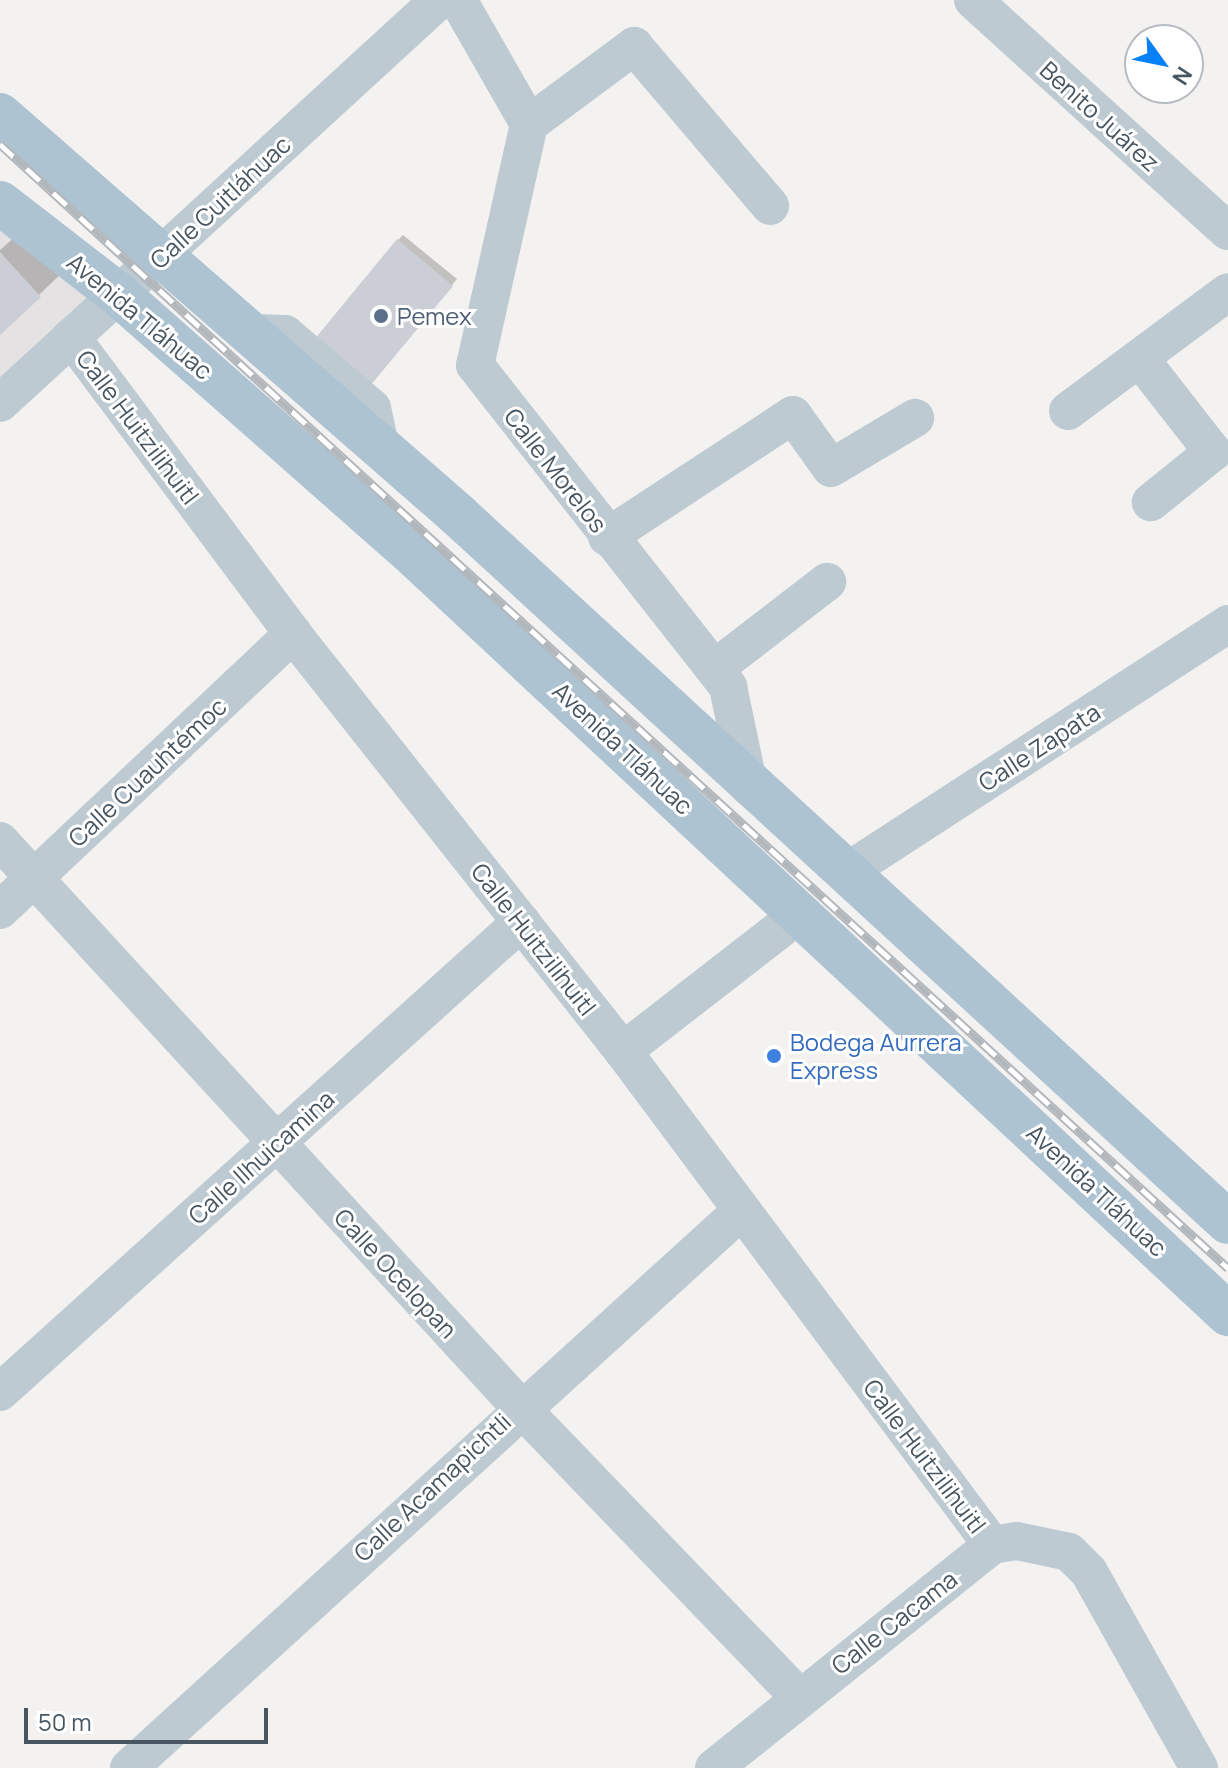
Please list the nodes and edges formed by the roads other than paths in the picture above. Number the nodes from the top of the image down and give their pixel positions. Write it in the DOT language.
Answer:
graph roads {
  1 [pos="439,0"];
  2 [pos="458,0"];
  3 [pos="973,0"];
  4 [pos="0,115"];
  5 [pos="529,124"];
  6 [pos="0,203"];
  7 [pos="770,206"];
  8 [pos="1228,231"];
  9 [pos="162,255"];
  10 [pos="1228,292"];
  11 [pos="119,295"];
  12 [pos="71,337"];
  13 [pos="1141,360"];
  14 [pos="0,403"];
  15 [pos="1068,411"];
  16 [pos="915,418"];
  17 [pos="1151,502"];
  18 [pos="458,515"];
  19 [pos="607,537"];
  20 [pos="417,558"];
  21 [pos="827,582"];
  22 [pos="1228,624"];
  23 [pos="293,634"];
  24 [pos="714,669"];
  25 [pos="749,787"];
  26 [pos="0,841"];
  27 [pos="851,869"];
  28 [pos="34,879"];
  29 [pos="0,910"];
  30 [pos="801,913"];
  31 [pos="521,922"];
  32 [pos="623,1051"];
  33 [pos="276,1143"];
  34 [pos="739,1213"];
  35 [pos="1228,1222"];
  36 [pos="1228,1314"];
  37 [pos="0,1392"];
  38 [pos="519,1406"];
  39 [pos="992,1545"];
  40 [pos="799,1697"];
  41 [pos="129,1768"];
  42 [pos="714,1768"];
  43 [pos="1199,1768"];
  1 -- 9 [label="street, Calle Cuitláhuac"];
  2 -- 5 [label="street"];
  3 -- 8 [label="street, Benito Juárez"];
  4 -- 9 [label="main road"];
  5 -- 7 [label="street"];
  5 -- 19 [label="street, Calle Morelos"];
  6 -- 11 [label="main road, Avenida Tláhuac"];
  9 -- 11 [label="street, Calle Cuitláhuac"];
  9 -- 18 [label="main road"];
  10 -- 13 [label="street"];
  11 -- 12 [label="street, Calle Cuitláhuac"];
  11 -- 20 [label="main road, Avenida Tláhuac"];
  12 -- 14 [label="street, Calle Cuitláhuac"];
  12 -- 23 [label="street, Calle Huitzilihuitl"];
  13 -- 15 [label="street"];
  13 -- 17 [label="street"];
  16 -- 19 [label="street"];
  18 -- 20 [label="main road"];
  18 -- 25 [label="main road"];
  19 -- 24 [label="street, Calle Morelos"];
  20 -- 30 [label="main road, Avenida Tláhuac"];
  21 -- 24 [label="street"];
  22 -- 27 [label="street, Calle Zapata"];
  23 -- 28 [label="street, Calle Cuauhtémoc"];
  23 -- 31 [label="street, Calle Huitzilihuitl"];
  24 -- 25 [label="street, Calle Morelos"];
  25 -- 27 [label="main road"];
  26 -- 28 [label="street, Calle Ocelopan"];
  27 -- 35 [label="main road"];
  28 -- 29 [label="street, Calle Cuauhtémoc"];
  28 -- 33 [label="street, Calle Ocelopan"];
  30 -- 32 [label="street"];
  30 -- 36 [label="main road, Avenida Tláhuac"];
  31 -- 32 [label="street, Calle Huitzilihuitl"];
  31 -- 33 [label="street, Calle Ilhuicamina"];
  32 -- 34 [label="street, Calle Huitzilihuitl"];
  33 -- 37 [label="street, Calle Ilhuicamina"];
  33 -- 38 [label="street, Calle Ocelopan"];
  34 -- 38 [label="street, Calle Acamapichtli"];
  34 -- 39 [label="street, Calle Huitzilihuitl"];
  38 -- 40 [label="street, Calle Ocelopan"];
  38 -- 41 [label="street, Calle Acamapichtli"];
  39 -- 40 [label="street, Calle Cacama"];
  39 -- 43 [label="street"];
  40 -- 42 [label="street, Calle Cacama"];
}
